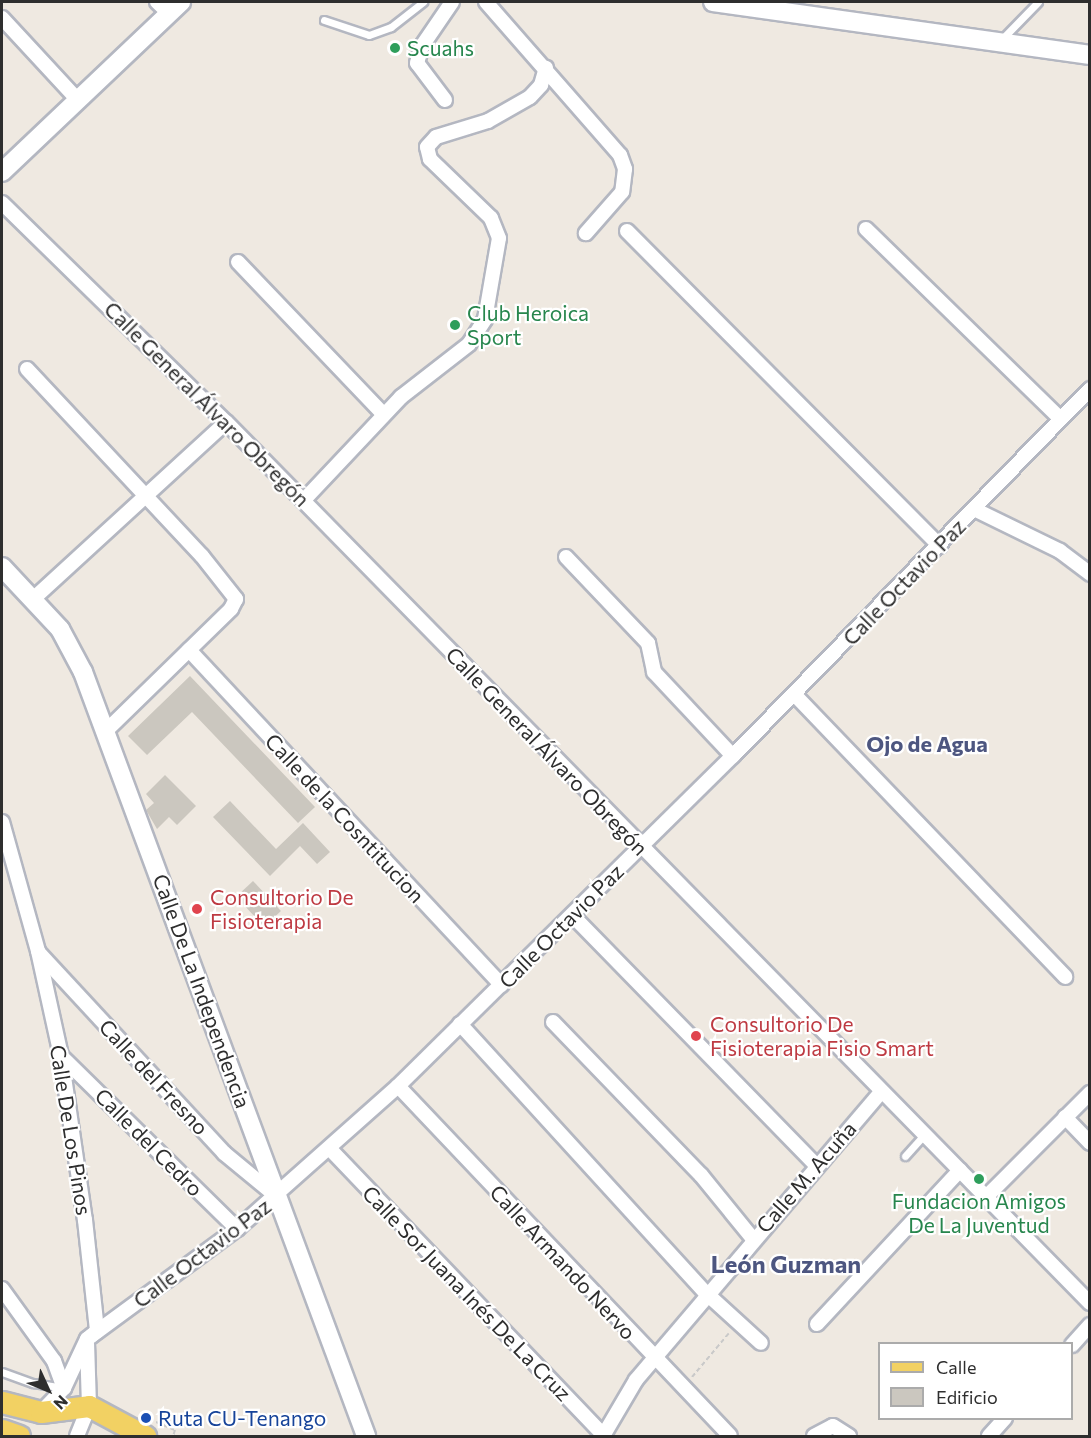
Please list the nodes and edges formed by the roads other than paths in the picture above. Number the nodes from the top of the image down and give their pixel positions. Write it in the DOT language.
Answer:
graph roads {
  1 [pos="423,2"];
  2 [pos="452,2"];
  3 [pos="486,2"];
  4 [pos="713,2"];
  5 [pos="1038,2"];
  6 [pos="169,6"];
  7 [pos="2,18"];
  8 [pos="324,20"];
  9 [pos="997,44"];
  10 [pos="1089,55"];
  11 [pos="546,68"];
  12 [pos="78,100"];
  13 [pos="445,100"];
  14 [pos="2,172"];
  15 [pos="2,203"];
  16 [pos="866,229"];
  17 [pos="627,231"];
  18 [pos="586,233"];
  19 [pos="238,262"];
  20 [pos="27,369"];
  21 [pos="1089,388"];
  22 [pos="384,415"];
  23 [pos="1061,418"];
  24 [pos="226,422"];
  25 [pos="146,497"];
  26 [pos="303,501"];
  27 [pos="974,509"];
  28 [pos="940,546"];
  29 [pos="566,557"];
  30 [pos="2,567"];
  31 [pos="1089,574"];
  32 [pos="32,600"];
  33 [pos="189,650"];
  34 [pos="794,694"];
  35 [pos="107,730"];
  36 [pos="733,756"];
  37 [pos="2,822"];
  38 [pos="640,847"];
  39 [pos="572,915"];
  40 [pos="38,951"];
  41 [pos="1065,977"];
  42 [pos="501,985"];
  43 [pos="554,1022"];
  44 [pos="459,1024"];
  45 [pos="61,1056"];
  46 [pos="398,1086"];
  47 [pos="881,1092"];
  48 [pos="1089,1093"];
  49 [pos="1065,1118"];
  50 [pos="924,1135"];
  51 [pos="1089,1143"];
  52 [pos="330,1149"];
  53 [pos="904,1156"];
  54 [pos="816,1165"];
  55 [pos="960,1170"];
  56 [pos="276,1196"];
  57 [pos="987,1196"];
  58 [pos="237,1229"];
  59 [pos="753,1239"];
  60 [pos="2,1289"];
  61 [pos="706,1293"];
  62 [pos="1089,1303"];
  63 [pos="817,1324"];
  64 [pos="1089,1325"];
  65 [pos="87,1339"];
  66 [pos="761,1343"];
  67 [pos="1073,1343"];
  68 [pos="655,1359"];
  69 [pos="2,1372"];
  70 [pos="64,1388"];
  71 [pos="2,1402"];
  72 [pos="89,1406"];
  73 [pos="41,1412"];
  74 [pos="1004,1420"];
  75 [pos="603,1436"];
  76 [pos="77,1437"];
  77 [pos="145,1437"];
  78 [pos="366,1437"];
  79 [pos="730,1437"];
  80 [pos="814,1437"];
  81 [pos="849,1437"];
  82 [pos="989,1437"];
  1 -- 8 [label="lane"];
  2 -- 13 [label="street"];
  3 -- 11 [label="street"];
  4 -- 9 [label="street"];
  5 -- 9 [label="lane"];
  6 -- 12 [label="street"];
  7 -- 12 [label="street"];
  9 -- 10 [label="street"];
  11 -- 18 [label="street"];
  11 -- 22 [label="street"];
  12 -- 14 [label="street"];
  15 -- 24 [label="street, Calle General Álvaro Obregón"];
  16 -- 23 [label="street"];
  17 -- 28 [label="street"];
  19 -- 22 [label="street"];
  20 -- 25 [label="street"];
  21 -- 23 [label="street, Calle Octavio Paz"];
  22 -- 26 [label="street"];
  23 -- 27 [label="street, Calle Octavio Paz"];
  24 -- 25 [label="street"];
  24 -- 26 [label="street, Calle General Álvaro Obregón"];
  25 -- 32 [label="street"];
  25 -- 33 [label="street"];
  26 -- 38 [label="street, Calle General Álvaro Obregón"];
  27 -- 28 [label="street, Calle Octavio Paz"];
  27 -- 31 [label="street"];
  28 -- 34 [label="street, Calle Octavio Paz"];
  29 -- 36 [label="street"];
  30 -- 32 [label="street, Calle De La Independencia"];
  32 -- 35 [label="street, Calle De La Independencia"];
  33 -- 35 [label="street"];
  33 -- 42 [label="street, Calle de la Cosntitucion"];
  34 -- 36 [label="street, Calle Octavio Paz"];
  34 -- 41 [label="street"];
  35 -- 56 [label="street, Calle De La Independencia"];
  36 -- 38 [label="street, Calle Octavio Paz"];
  37 -- 40 [label="street, Calle De Los Pinos"];
  38 -- 39 [label="street, Calle Octavio Paz"];
  38 -- 47 [label="street, Calle General Álvaro Obregón"];
  39 -- 42 [label="street, Calle Octavio Paz"];
  39 -- 54 [label="street"];
  40 -- 45 [label="street, Calle De Los Pinos"];
  40 -- 56 [label="street, Calle del Fresno"];
  42 -- 44 [label="street, Calle Octavio Paz"];
  43 -- 59 [label="street"];
  44 -- 46 [label="street, Calle Octavio Paz"];
  44 -- 61 [label="street"];
  45 -- 58 [label="street, Calle del Cedro"];
  45 -- 65 [label="street, Calle De Los Pinos"];
  46 -- 52 [label="street, Calle Octavio Paz"];
  46 -- 68 [label="street, Calle Armando Nervo"];
  47 -- 50 [label="street, Calle General Álvaro Obregón"];
  47 -- 54 [label="street, Calle M. Acuña"];
  48 -- 49 [label="street"];
  49 -- 51 [label="street"];
  49 -- 57 [label="street"];
  50 -- 53 [label="lane"];
  50 -- 55 [label="street, Calle General Álvaro Obregón"];
  52 -- 56 [label="street, Calle Octavio Paz"];
  52 -- 75 [label="street, Calle Sor Juana Inés De La Cruz"];
  54 -- 59 [label="street, Calle M. Acuña"];
  55 -- 57 [label="street, Calle General Álvaro Obregón"];
  55 -- 63 [label="street"];
  56 -- 58 [label="street, Calle Octavio Paz"];
  56 -- 78 [label="street, Calle De La Independencia"];
  57 -- 62 [label="street, Calle General Álvaro Obregón"];
  58 -- 65 [label="street, Calle Octavio Paz"];
  59 -- 61 [label="street, Calle M. Acuña"];
  60 -- 70 [label="street"];
  61 -- 66 [label="street"];
  61 -- 68 [label="street, Calle M. Acuña"];
  64 -- 67 [label="street"];
  65 -- 70 [label="street, Calle Octavio Paz"];
  65 -- 72 [label="street, Calle De Los Pinos"];
  68 -- 75 [label="street, Calle M. Acuña"];
  68 -- 79 [label="street, Calle Armando Nervo"];
  69 -- 70 [label="lane"];
  70 -- 73 [label="street, Calle Octavio Paz"];
  71 -- 73 [label="main road"];
  72 -- 73 [label="main road"];
  72 -- 76 [label="street, Calle De Los Pinos"];
  72 -- 77 [label="main road"];
  74 -- 82 [label="street"];
  80 -- 81 [label="street"];
}
